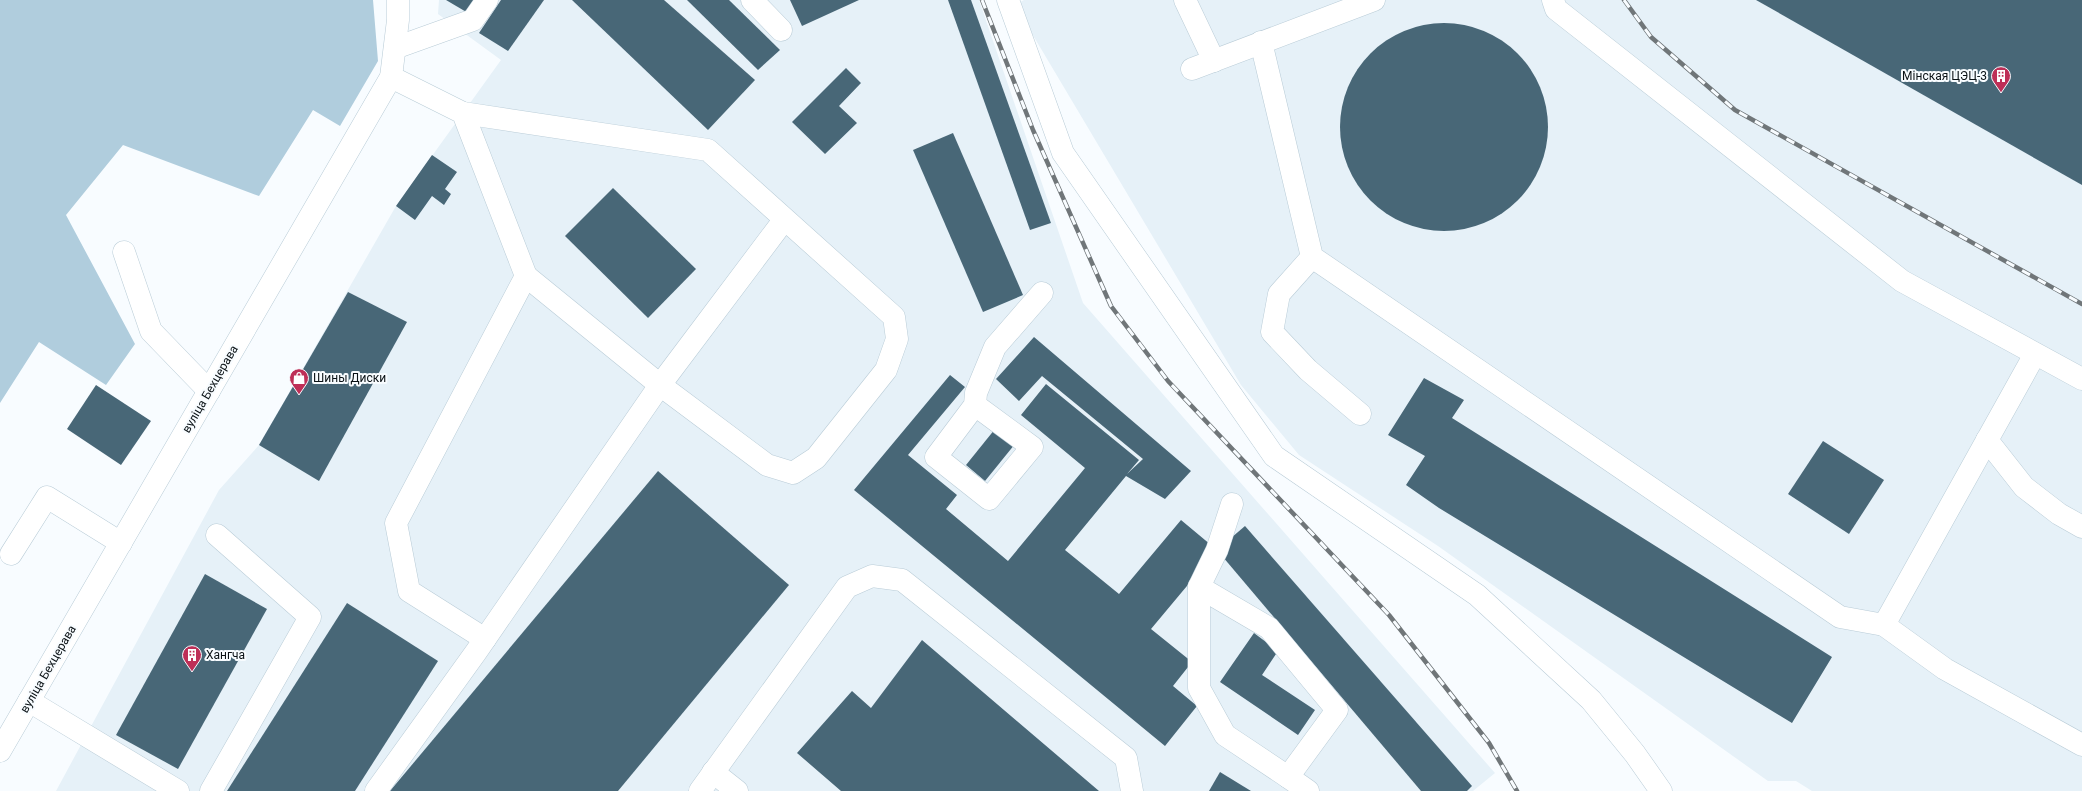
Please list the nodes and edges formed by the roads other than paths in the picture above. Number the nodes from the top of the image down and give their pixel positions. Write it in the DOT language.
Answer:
graph roads {
  1 [pos="487,0"];
  2 [pos="752,0"];
  3 [pos="1008,0"];
  4 [pos="1185,0"];
  5 [pos="1374,0"];
  6 [pos="1553,0"];
  7 [pos="398,10"];
  8 [pos="781,30"];
  9 [pos="1261,42"];
  10 [pos="395,48"];
  11 [pos="1214,60"];
  12 [pos="1192,69"];
  13 [pos="391,77"];
  14 [pos="463,113"];
  15 [pos="784,220"];
  16 [pos="124,252"];
  17 [pos="1312,257"];
  18 [pos="526,276"];
  19 [pos="1042,293"];
  20 [pos="2036,354"];
  21 [pos="2082,378"];
  22 [pos="660,385"];
  23 [pos="209,391"];
  24 [pos="975,405"];
  25 [pos="1360,414"];
  26 [pos="1987,440"];
  27 [pos="1232,504"];
  28 [pos="2082,527"];
  29 [pos="217,535"];
  30 [pos="121,543"];
  31 [pos="11,554"];
  32 [pos="1199,587"];
  33 [pos="1884,625"];
  34 [pos="485,639"];
  35 [pos="29,701"];
  36 [pos="2082,745"];
  37 [pos="0,751"];
  38 [pos="713,772"];
  39 [pos="1288,777"];
  40 [pos="178,791"];
  41 [pos="211,791"];
  42 [pos="376,791"];
  43 [pos="700,791"];
  44 [pos="738,791"];
  45 [pos="1132,791"];
  46 [pos="1308,791"];
  47 [pos="1661,791"];
  1 -- 10 [label="street"];
  2 -- 8 [label="street"];
  3 -- 47 [label="street"];
  4 -- 11 [label="street"];
  5 -- 9 [label="street"];
  6 -- 20 [label="street"];
  7 -- 10 [label="street, вуліца Бехцерава"];
  9 -- 11 [label="street"];
  9 -- 17 [label="street"];
  10 -- 13 [label="street, вуліца Бехцерава"];
  11 -- 12 [label="street"];
  13 -- 14 [label="street"];
  13 -- 23 [label="street, вуліца Бехцерава"];
  14 -- 15 [label="street"];
  14 -- 18 [label="street"];
  15 -- 22 [label="street"];
  15 -- 22 [label="street"];
  16 -- 23 [label="street"];
  17 -- 25 [label="street"];
  17 -- 33 [label="street"];
  18 -- 22 [label="street"];
  18 -- 34 [label="street"];
  19 -- 24 [label="street"];
  20 -- 21 [label="street"];
  20 -- 26 [label="street"];
  22 -- 34 [label="street"];
  23 -- 30 [label="street, вуліца Бехцерава"];
  26 -- 28 [label="street"];
  26 -- 33 [label="street"];
  27 -- 32 [label="street"];
  29 -- 41 [label="street"];
  30 -- 31 [label="street"];
  30 -- 35 [label="street, вуліца Бехцерава"];
  32 -- 39 [label="street"];
  32 -- 39 [label="street"];
  33 -- 36 [label="street"];
  34 -- 42 [label="street"];
  35 -- 37 [label="street, вуліца Бехцерава"];
  35 -- 40 [label="street"];
  38 -- 43 [label="street"];
  38 -- 44 [label="street"];
  38 -- 45 [label="street"];
  39 -- 46 [label="street"];
}
